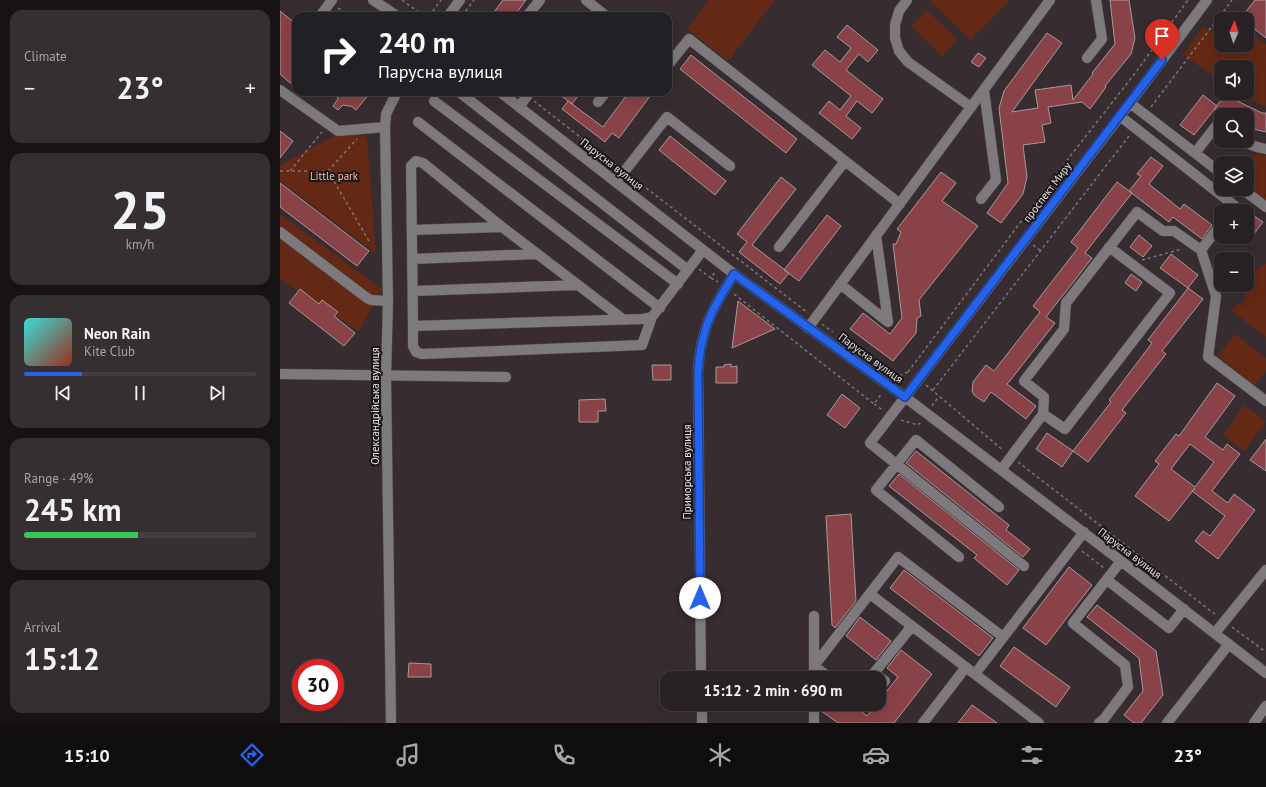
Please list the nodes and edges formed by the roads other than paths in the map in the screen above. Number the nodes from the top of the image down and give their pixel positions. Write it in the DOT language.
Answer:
graph roads {
  1 [pos="332,0"];
  2 [pos="373,0"];
  3 [pos="460,0"];
  4 [pos="540,0"];
  5 [pos="586,0"];
  6 [pos="907,0"];
  7 [pos="1050,0"];
  8 [pos="1096,0"];
  9 [pos="1207,0"];
  10 [pos="323,12"];
  11 [pos="391,12"];
  12 [pos="451,12"];
  13 [pos="530,12"];
  14 [pos="593,12"];
  15 [pos="1087,58"];
  16 [pos="672,60"];
  17 [pos="280,90"];
  18 [pos="984,90"];
  19 [pos="395,96"];
  20 [pos="464,96"];
  21 [pos="505,96"];
  22 [pos="527,96"];
  23 [pos="603,96"];
  24 [pos="434,101"];
  25 [pos="598,102"];
  26 [pos="1130,103"];
  27 [pos="519,107"];
  28 [pos="971,107"];
  29 [pos="1120,116"];
  30 [pos="418,122"];
  31 [pos="385,127"];
  32 [pos="1214,129"];
  33 [pos="1254,146"];
  34 [pos="1266,149"];
  35 [pos="1195,153"];
  36 [pos="845,161"];
  37 [pos="730,166"];
  38 [pos="1214,168"];
  39 [pos="616,182"];
  40 [pos="1252,196"];
  41 [pos="982,199"];
  42 [pos="900,204"];
  43 [pos="1228,204"];
  44 [pos="1266,207"];
  45 [pos="502,227"];
  46 [pos="412,230"];
  47 [pos="1214,231"];
  48 [pos="280,232"];
  49 [pos="876,235"];
  50 [pos="779,247"];
  51 [pos="1109,247"];
  52 [pos="1197,248"];
  53 [pos="702,250"];
  54 [pos="537,254"];
  55 [pos="412,259"];
  56 [pos="688,270"];
  57 [pos="734,274"];
  58 [pos="678,284"];
  59 [pos="840,284"];
  60 [pos="577,285"];
  61 [pos="413,291"];
  62 [pos="388,301"];
  63 [pos="660,308"];
  64 [pos="652,317"];
  65 [pos="624,320"];
  66 [pos="413,326"];
  67 [pos="808,328"];
  68 [pos="280,374"];
  69 [pos="386,376"];
  70 [pos="506,377"];
  71 [pos="905,397"];
  72 [pos="1266,401"];
  73 [pos="1043,414"];
  74 [pos="897,464"];
  75 [pos="1001,470"];
  76 [pos="999,507"];
  77 [pos="1084,532"];
  78 [pos="959,557"];
  79 [pos="1121,561"];
  80 [pos="1024,566"];
  81 [pos="1266,570"];
  82 [pos="1109,577"];
  83 [pos="870,594"];
  84 [pos="1184,609"];
  85 [pos="814,616"];
  86 [pos="912,626"];
  87 [pos="1215,634"];
  88 [pos="1003,637"];
  89 [pos="1229,644"];
  90 [pos="814,666"];
  91 [pos="966,667"];
  92 [pos="701,671"];
  93 [pos="814,671"];
  94 [pos="821,671"];
  95 [pos="876,671"];
  96 [pos="1266,673"];
  97 [pos="975,674"];
  98 [pos="1266,706"];
  99 [pos="702,711"];
  100 [pos="814,711"];
  101 [pos="1104,722"];
  102 [pos="391,723"];
  103 [pos="702,723"];
  104 [pos="814,723"];
  105 [pos="923,723"];
  106 [pos="1039,723"];
  107 [pos="1167,723"];
  108 [pos="1254,723"];
  1 -- 10 [label="street"];
  2 -- 11 [label="street"];
  3 -- 12 [label="street"];
  4 -- 13 [label="street"];
  5 -- 14 [label="street"];
  6 -- 28 [label="street"];
  7 -- 18 [label="street"];
  8 -- 15 [label="street"];
  9 -- 26 [label="street, проспект Миру"];
  16 -- 36 [label="street"];
  17 -- 31 [label="street"];
  18 -- 28 [label="street"];
  18 -- 41 [label="street"];
  19 -- 31 [label="street, Олександрійська вулиця"];
  20 -- 56 [label="street"];
  21 -- 27 [label="street, Парусна вулиця"];
  22 -- 27 [label="street"];
  23 -- 25 [label="street"];
  24 -- 58 [label="street"];
  26 -- 29 [label="street, проспект Миру"];
  26 -- 35 [label="street"];
  27 -- 39 [label="street, Парусна вулиця"];
  28 -- 42 [label="street"];
  29 -- 43 [label="street"];
  29 -- 71 [label="street, проспект Миру"];
  30 -- 63 [label="street"];
  31 -- 62 [label="street, Олександрійська вулиця"];
  32 -- 35 [label="street"];
  33 -- 34 [label="street"];
  35 -- 38 [label="street"];
  36 -- 42 [label="street"];
  36 -- 50 [label="street"];
  37 -- 39 [label="street"];
  39 -- 53 [label="street, Парусна вулиця"];
  40 -- 44 [label="street"];
  42 -- 49 [label="street"];
  45 -- 46 [label="street"];
  45 -- 46 [label="street"];
  45 -- 54 [label="street"];
  46 -- 55 [label="street"];
  47 -- 52 [label="street"];
  48 -- 62 [label="street"];
  49 -- 59 [label="street"];
  49 -- 59 [label="street"];
  51 -- 52 [label="street"];
  51 -- 73 [label="street"];
  51 -- 73 [label="street"];
  52 -- 72 [label="street"];
  53 -- 56 [label="street"];
  53 -- 57 [label="street, Парусна вулиця"];
  54 -- 55 [label="street"];
  54 -- 60 [label="street"];
  55 -- 61 [label="street"];
  56 -- 58 [label="street"];
  57 -- 67 [label="street, Парусна вулиця"];
  57 -- 92 [label="street, Приморська вулиця"];
  58 -- 63 [label="street"];
  59 -- 67 [label="street"];
  60 -- 61 [label="street"];
  60 -- 65 [label="street"];
  61 -- 66 [label="street"];
  62 -- 69 [label="street, Олександрійська вулиця"];
  63 -- 64 [label="street"];
  64 -- 65 [label="street"];
  64 -- 66 [label="street"];
  65 -- 66 [label="street"];
  67 -- 71 [label="street, Парусна вулиця"];
  68 -- 69 [label="street"];
  69 -- 70 [label="street"];
  69 -- 102 [label="street, Олександрійська вулиця"];
  71 -- 74 [label="street, проспект Миру"];
  71 -- 75 [label="street, Парусна вулиця"];
  73 -- 75 [label="street"];
  74 -- 76 [label="street"];
  74 -- 78 [label="street"];
  74 -- 80 [label="street"];
  75 -- 77 [label="street, Парусна вулиця"];
  77 -- 79 [label="street, Парусна вулиця"];
  77 -- 88 [label="street"];
  79 -- 82 [label="street"];
  79 -- 84 [label="street, Парусна вулиця"];
  81 -- 87 [label="street"];
  82 -- 84 [label="street"];
  82 -- 101 [label="street"];
  83 -- 86 [label="street"];
  83 -- 88 [label="street"];
  83 -- 90 [label="street"];
  84 -- 87 [label="street, Парусна вулиця"];
  85 -- 90 [label="street"];
  86 -- 91 [label="street"];
  86 -- 95 [label="street"];
  87 -- 89 [label="street, Парусна вулиця"];
  88 -- 97 [label="street"];
  89 -- 96 [label="street, Парусна вулиця"];
  89 -- 107 [label="street"];
  90 -- 93 [label="street"];
  90 -- 94 [label="street"];
  91 -- 97 [label="street"];
  91 -- 105 [label="street"];
  97 -- 106 [label="street"];
  98 -- 108 [label="street"];
  99 -- 103 [label="street"];
  100 -- 104 [label="street"];
}
